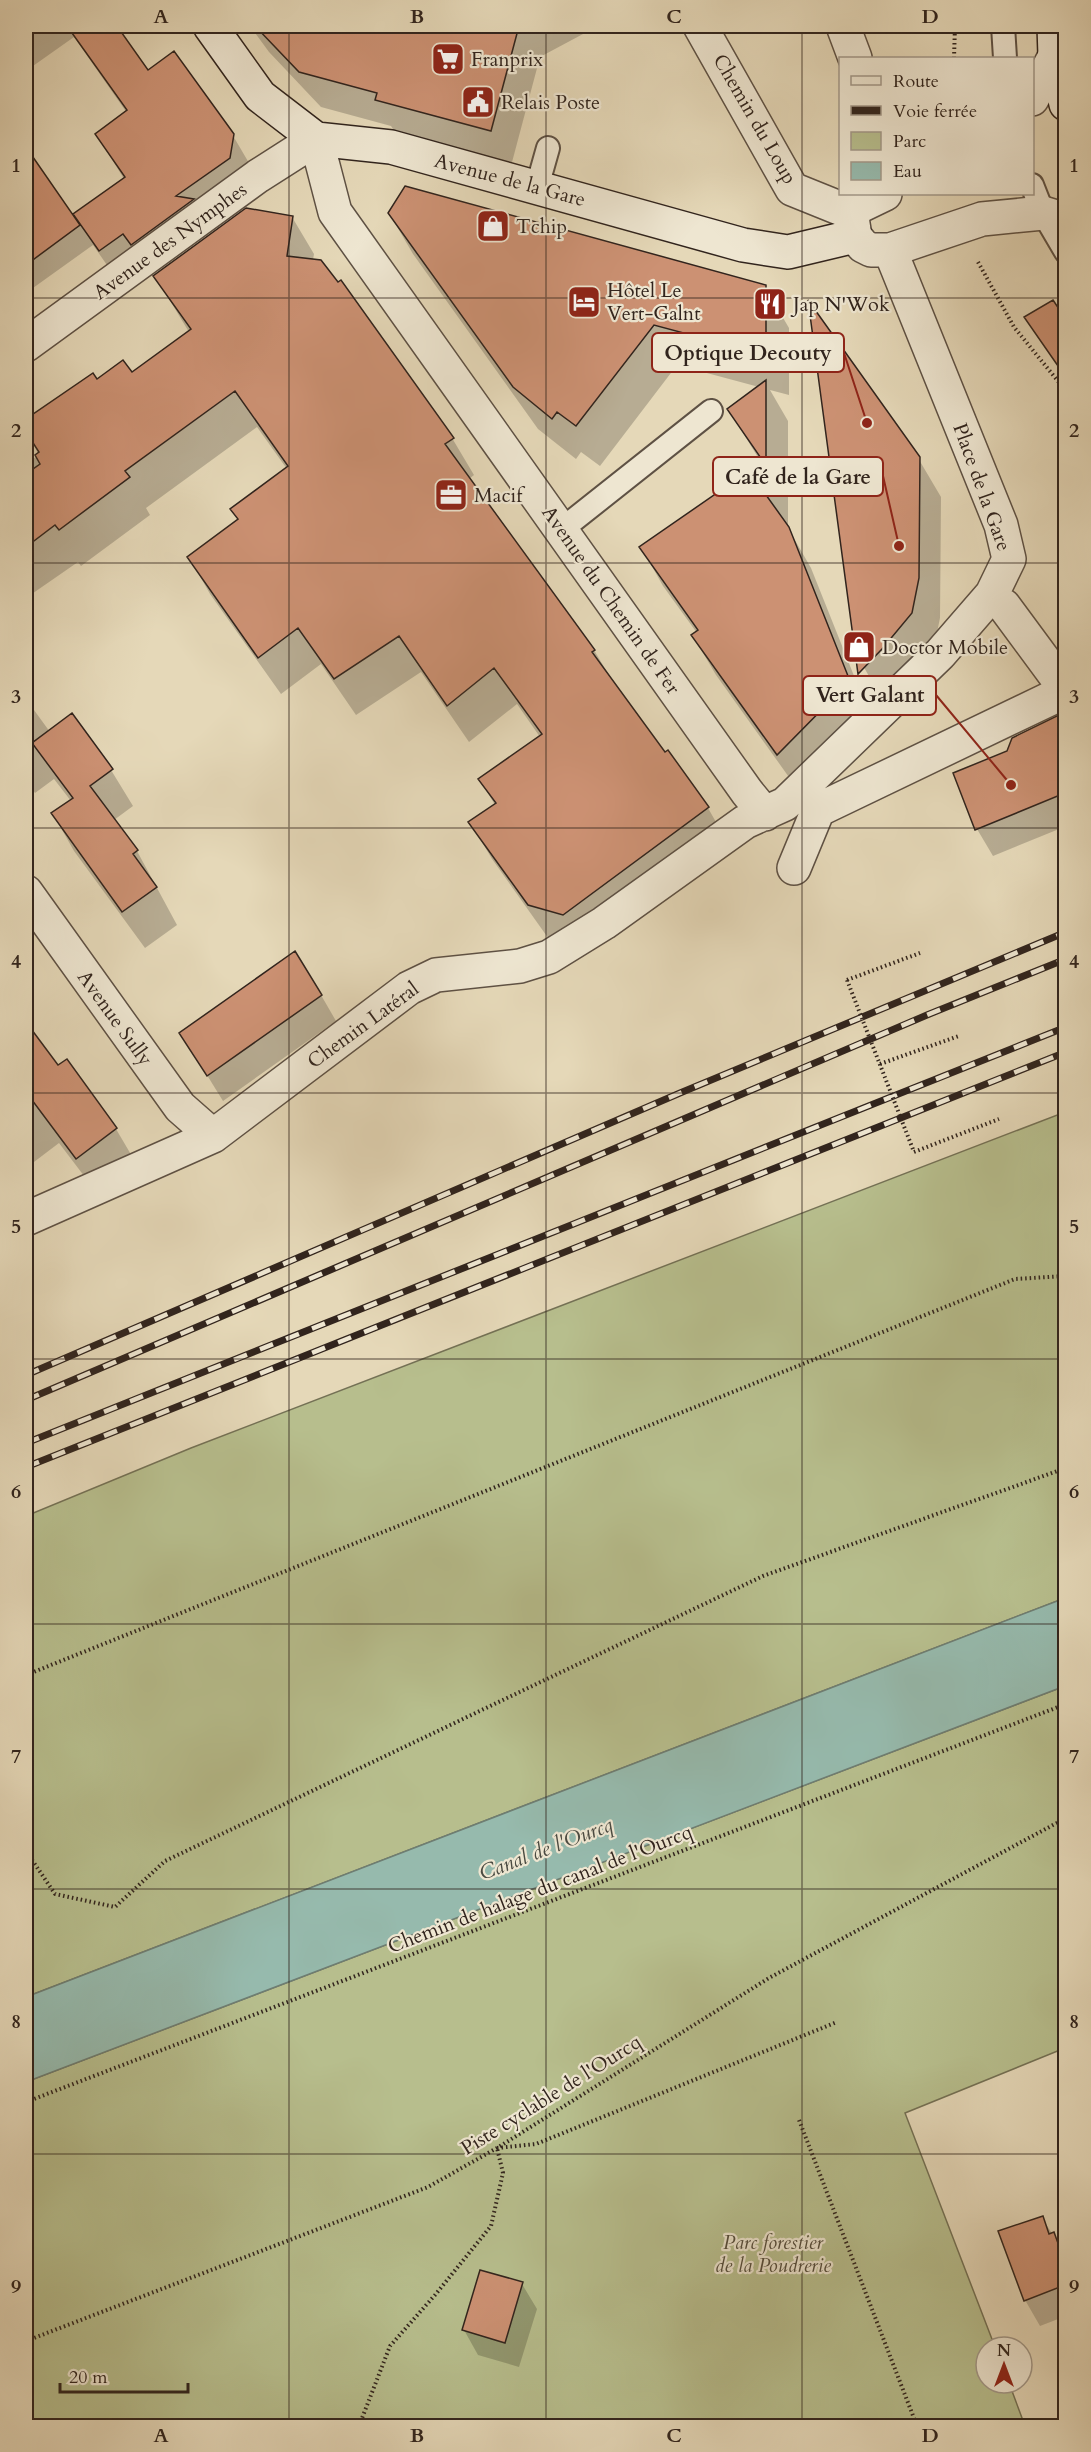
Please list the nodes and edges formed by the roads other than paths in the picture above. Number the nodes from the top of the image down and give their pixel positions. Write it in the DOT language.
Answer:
graph roads {
  1 [pos="210,26"];
  2 [pos="700,26"];
  3 [pos="843,26"];
  4 [pos="1003,26"];
  5 [pos="1054,41"];
  6 [pos="855,57"];
  7 [pos="1005,57"];
  8 [pos="1034,94"];
  9 [pos="1065,104"];
  10 [pos="316,139"];
  11 [pos="548,148"];
  12 [pos="537,187"];
  13 [pos="883,195"];
  14 [pos="1047,206"];
  15 [pos="854,225"];
  16 [pos="890,250"];
  17 [pos="1065,252"];
  18 [pos="26,345"];
  19 [pos="711,411"];
  20 [pos="561,530"];
  21 [pos="1004,606"];
  22 [pos="1065,690"];
  23 [pos="765,814"];
  24 [pos="794,868"];
  25 [pos="26,892"];
  26 [pos="213,1136"];
  27 [pos="26,1219"];
  1 -- 10 [label="street"];
  2 -- 15 [label="street, Chemin du Loup"];
  3 -- 6 [label="street"];
  4 -- 7 [label="lane"];
  5 -- 8 [label="street"];
  5 -- 9 [label="street"];
  10 -- 12 [label="street, Avenue de la Gare"];
  10 -- 18 [label="street, Avenue des Nymphes"];
  10 -- 20 [label="street, Avenue du Chemin de Fer"];
  11 -- 12 [label="lane"];
  12 -- 15 [label="street, Avenue de la Gare"];
  13 -- 15 [label="street"];
  14 -- 16 [label="street"];
  14 -- 17 [label="lane"];
  15 -- 16 [label="street"];
  16 -- 23 [label="street, Place de la Gare"];
  19 -- 20 [label="lane"];
  20 -- 23 [label="street, Avenue du Chemin de Fer"];
  21 -- 22 [label="street"];
  22 -- 24 [label="street"];
  23 -- 26 [label="street, Chemin Latéral"];
  25 -- 26 [label="street, Avenue Sully"];
  26 -- 27 [label="street, Chemin Latéral"];
}
